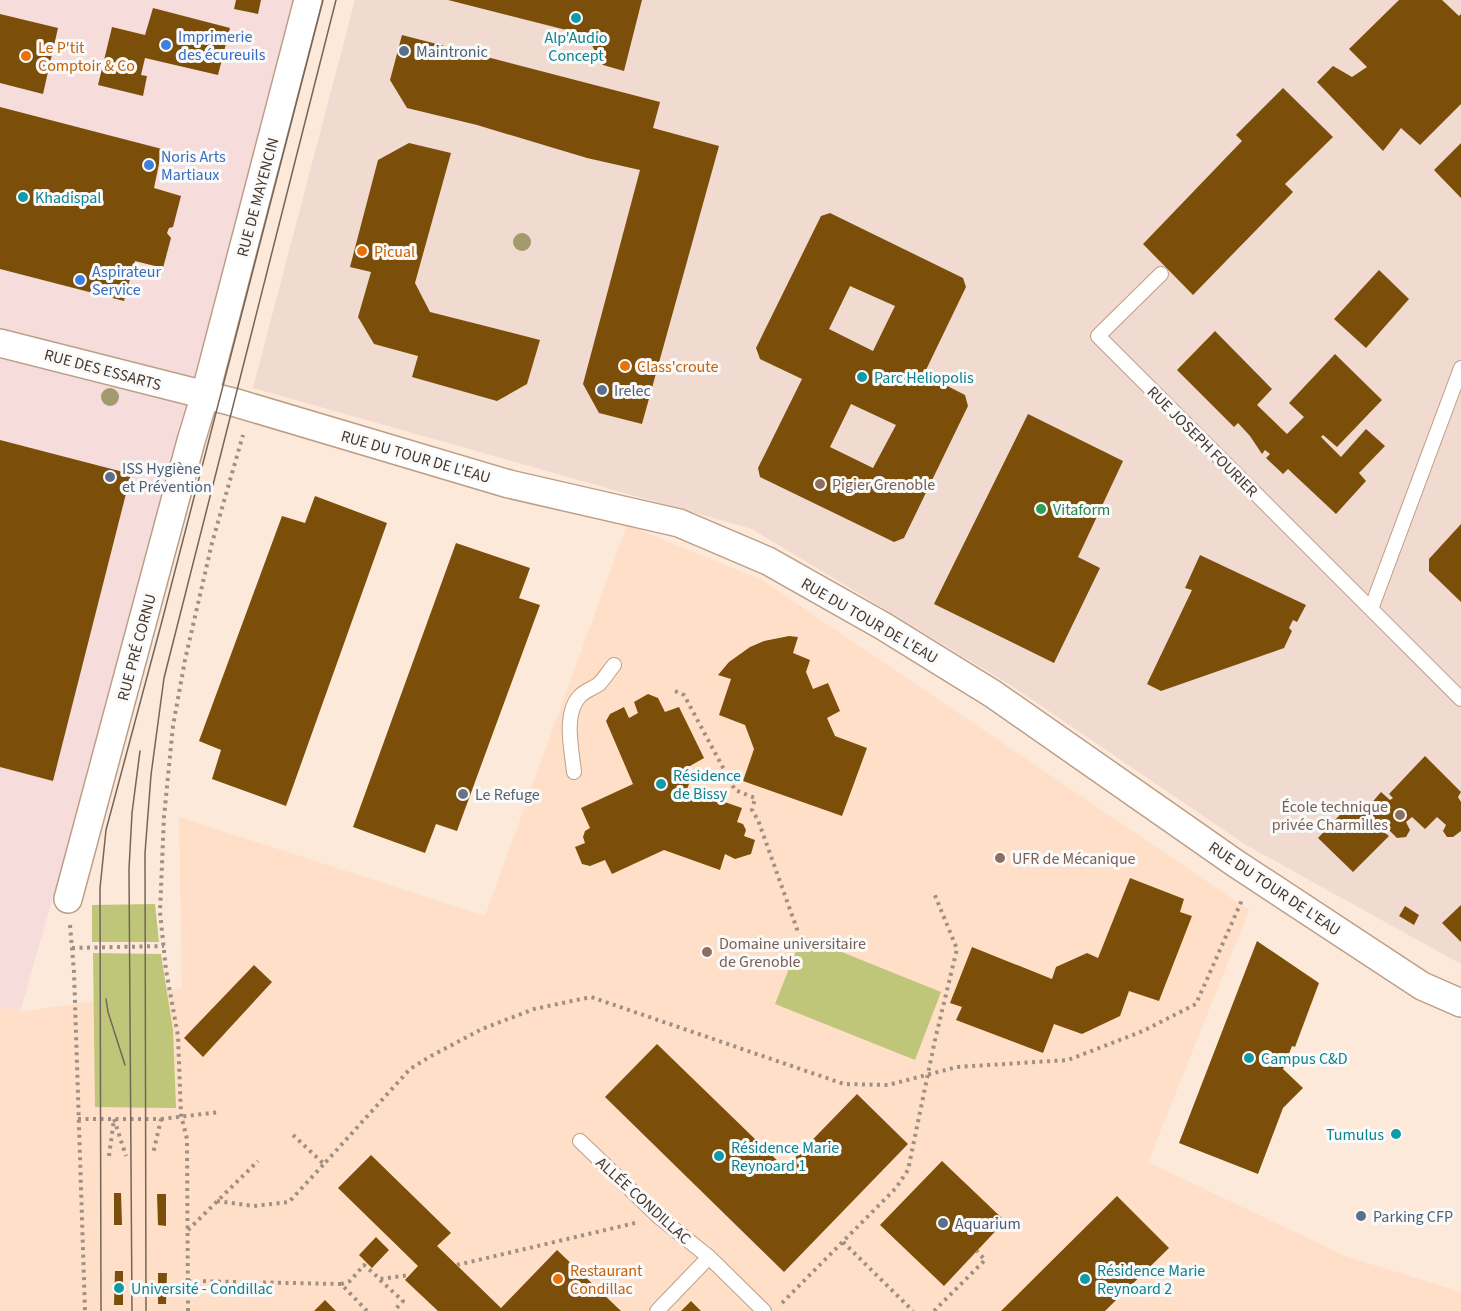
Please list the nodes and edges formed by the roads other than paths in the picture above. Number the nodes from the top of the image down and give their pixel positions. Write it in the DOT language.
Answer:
graph roads {
  1 [pos="308,0"];
  2 [pos="1161,274"];
  3 [pos="0,343"];
  4 [pos="1461,368"];
  5 [pos="205,394"];
  6 [pos="1371,609"];
  7 [pos="614,665"];
  8 [pos="1461,699"];
  9 [pos="574,772"];
  10 [pos="68,899"];
  11 [pos="1461,1003"];
  12 [pos="580,1141"];
  13 [pos="709,1257"];
  14 [pos="657,1311"];
  15 [pos="764,1311"];
  1 -- 5 [label="street, RUE DE MAYENCIN"];
  2 -- 6 [label="lane, RUE JOSEPH FOURIER"];
  3 -- 5 [label="street, RUE DES ESSARTS"];
  4 -- 6 [label="lane"];
  5 -- 10 [label="street, RUE PRÉ CORNU"];
  5 -- 11 [label="street, RUE DU TOUR DE L'EAU"];
  6 -- 8 [label="lane, RUE JOSEPH FOURIER"];
  7 -- 9 [label="lane"];
  12 -- 13 [label="lane, ALLÉE CONDILLAC"];
  13 -- 14 [label="lane"];
  13 -- 15 [label="lane, ALLÉE CONDILLAC"];
}
